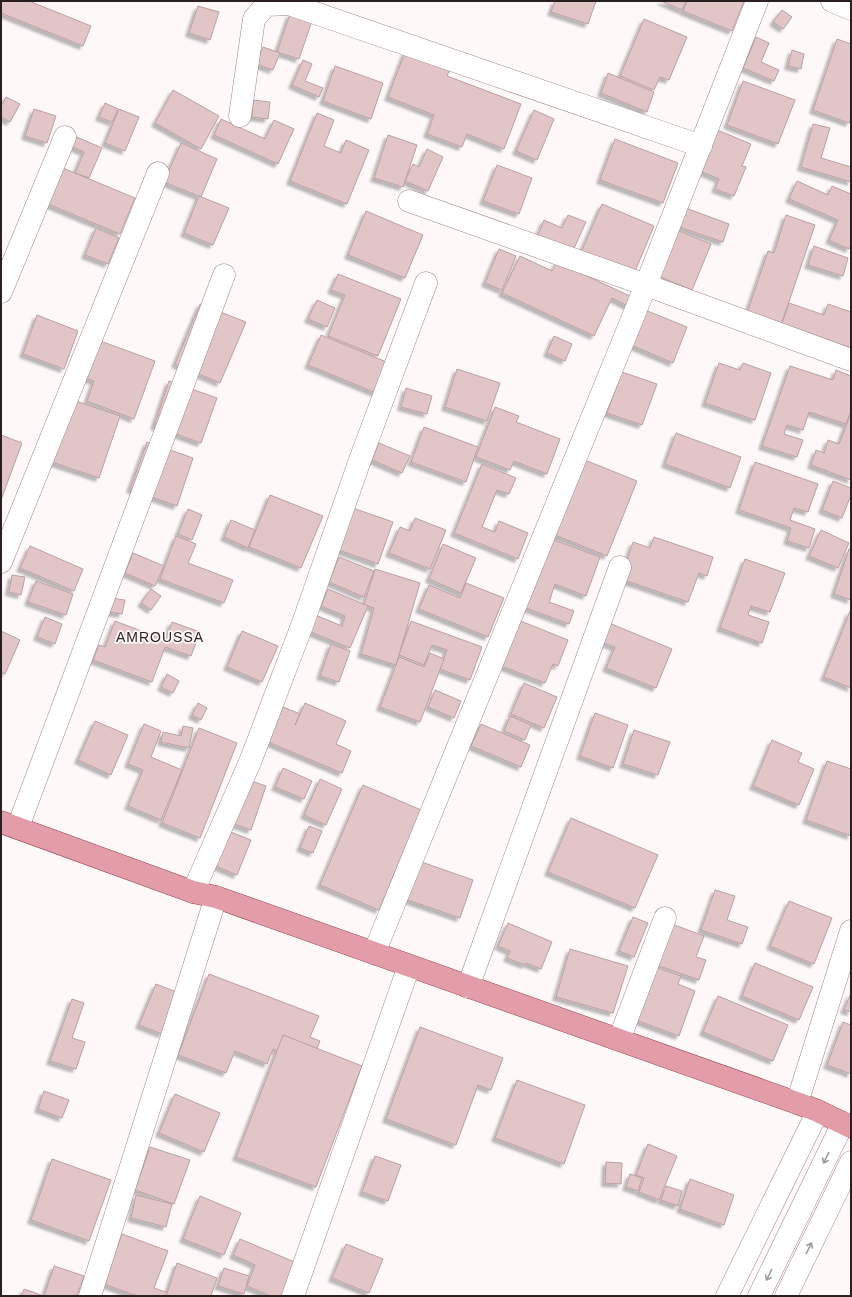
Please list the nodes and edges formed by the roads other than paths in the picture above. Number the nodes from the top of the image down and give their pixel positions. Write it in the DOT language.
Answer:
graph roads {
  1 [pos="757,1"];
  2 [pos="832,1"];
  3 [pos="851,9"];
  4 [pos="240,116"];
  5 [pos="65,136"];
  6 [pos="701,146"];
  7 [pos="158,173"];
  8 [pos="409,201"];
  9 [pos="224,275"];
  10 [pos="426,284"];
  11 [pos="646,285"];
  12 [pos="1,292"];
  13 [pos="851,360"];
  14 [pos="1,562"];
  15 [pos="620,567"];
  16 [pos="9,825"];
  17 [pos="193,892"];
  18 [pos="216,897"];
  19 [pos="665,918"];
  20 [pos="851,931"];
  21 [pos="374,953"];
  22 [pos="409,966"];
  23 [pos="468,987"];
  24 [pos="619,1040"];
  25 [pos="797,1103"];
  26 [pos="818,1111"];
  27 [pos="847,1125"];
  28 [pos="851,1162"];
  29 [pos="90,1296"];
  30 [pos="293,1296"];
  31 [pos="727,1296"];
  32 [pos="759,1296"];
  33 [pos="786,1296"];
  1 -- 6 [label="street"];
  2 -- 3 [label="street"];
  4 -- 6 [label="street"];
  5 -- 12 [label="street"];
  6 -- 11 [label="street"];
  7 -- 14 [label="street"];
  8 -- 11 [label="street"];
  9 -- 16 [label="street"];
  10 -- 17 [label="street"];
  11 -- 13 [label="street"];
  11 -- 21 [label="street"];
  15 -- 23 [label="street"];
  16 -- 17 [label="main road"];
  17 -- 18 [label="main road"];
  18 -- 21 [label="main road"];
  18 -- 29 [label="street"];
  19 -- 24 [label="street"];
  20 -- 25 [label="street"];
  21 -- 22 [label="main road"];
  22 -- 23 [label="main road"];
  22 -- 30 [label="street"];
  23 -- 24 [label="main road"];
  24 -- 25 [label="main road"];
  25 -- 26 [label="main road"];
  26 -- 27 [label="main road"];
  26 -- 31 [label="street"];
  27 -- 32 [label="street, one-way"];
  33 -- 28 [label="street, one-way"];
}
